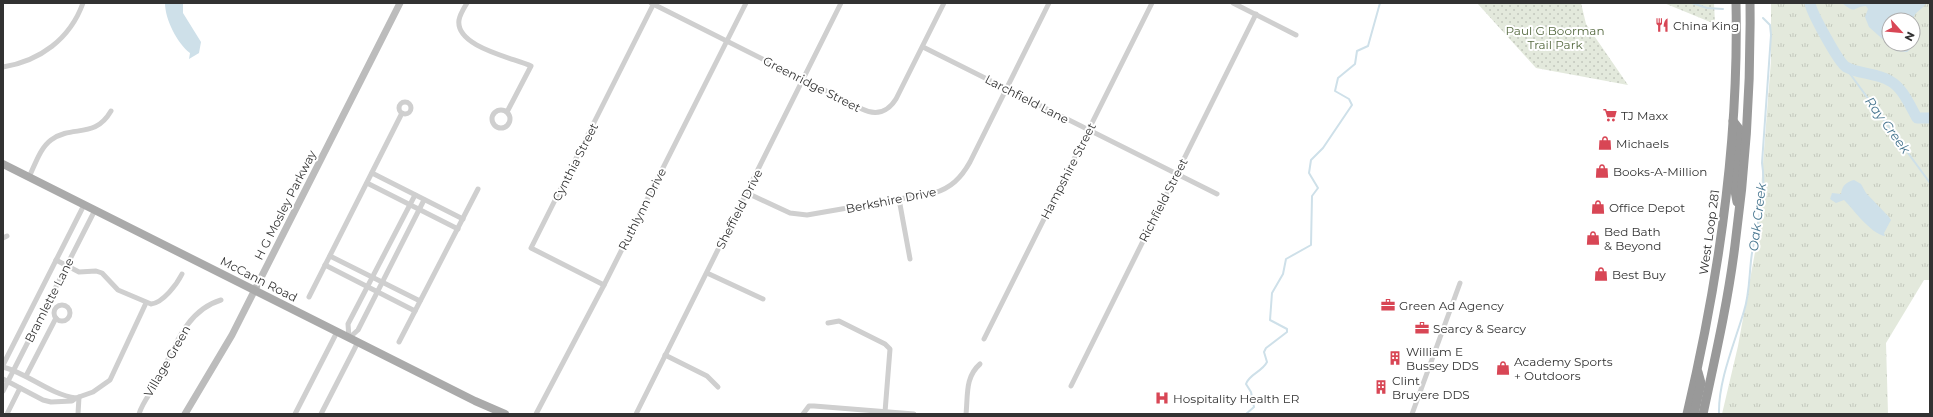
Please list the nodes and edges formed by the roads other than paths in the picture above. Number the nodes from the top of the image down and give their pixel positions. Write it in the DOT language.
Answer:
graph roads {
  1 [pos="83,3"];
  2 [pos="400,3"];
  3 [pos="467,3"];
  4 [pos="653,3"];
  5 [pos="746,3"];
  6 [pos="841,3"];
  7 [pos="944,3"];
  8 [pos="1049,3"];
  9 [pos="1152,3"];
  10 [pos="1233,3"];
  11 [pos="1736,3"];
  12 [pos="1750,3"];
  13 [pos="1256,14"];
  14 [pos="1296,35"];
  15 [pos="726,41"];
  16 [pos="922,47"];
  17 [pos="3,67"];
  18 [pos="803,80"];
  19 [pos="1006,88"];
  20 [pos="111,112"];
  21 [pos="507,112"];
  22 [pos="402,113"];
  23 [pos="1733,121"];
  24 [pos="1089,130"];
  25 [pos="3,164"];
  26 [pos="372,173"];
  27 [pos="1176,174"];
  28 [pos="29,177"];
  29 [pos="367,183"];
  30 [pos="478,189"];
  31 [pos="746,194"];
  32 [pos="1217,194"];
  33 [pos="415,195"];
  34 [pos="899,199"];
  35 [pos="424,200"];
  36 [pos="84,205"];
  37 [pos="410,205"];
  38 [pos="419,209"];
  39 [pos="95,210"];
  40 [pos="1739,214"];
  41 [pos="463,219"];
  42 [pos="458,229"];
  43 [pos="330,256"];
  44 [pos="910,259"];
  45 [pos="56,260"];
  46 [pos="325,265"];
  47 [pos="66,266"];
  48 [pos="707,273"];
  49 [pos="182,274"];
  50 [pos="373,278"];
  51 [pos="382,282"];
  52 [pos="1460,283"];
  53 [pos="604,285"];
  54 [pos="368,287"];
  55 [pos="254,290"];
  56 [pos="377,292"];
  57 [pos="309,297"];
  58 [pos="763,299"];
  59 [pos="221,300"];
  60 [pos="420,301"];
  61 [pos="146,303"];
  62 [pos="358,306"];
  63 [pos="415,310"];
  64 [pos="368,311"];
  65 [pos="56,318"];
  66 [pos="828,323"];
  67 [pos="337,332"];
  68 [pos="349,338"];
  69 [pos="984,339"];
  70 [pos="358,342"];
  71 [pos="399,342"];
  72 [pos="665,355"];
  73 [pos="980,364"];
  74 [pos="3,366"];
  75 [pos="14,370"];
  76 [pos="1697,370"];
  77 [pos="26,376"];
  78 [pos="5,381"];
  79 [pos="1071,386"];
  80 [pos="718,387"];
  81 [pos="20,388"];
  82 [pos="3,391"];
  83 [pos="77,398"];
  84 [pos="885,412"];
  85 [pos="7,414"];
  86 [pos="78,414"];
  87 [pos="139,414"];
  88 [pos="185,414"];
  89 [pos="295,414"];
  90 [pos="321,414"];
  91 [pos="504,414"];
  92 [pos="536,414"];
  93 [pos="636,414"];
  94 [pos="803,414"];
  95 [pos="914,414"];
  96 [pos="966,414"];
  97 [pos="1412,414"];
  98 [pos="1687,414"];
  99 [pos="1694,414"];
  100 [pos="1703,414"];
  1 -- 17 [label="street"];
  2 -- 55 [label="main road, H G Mosley Parkway"];
  3 -- 21 [label="street"];
  4 -- 15 [label="street, Greenridge Street"];
  4 -- 53 [label="street, Cynthia Street"];
  5 -- 15 [label="street, Ruthlynn Drive"];
  6 -- 18 [label="street, Sheffield Drive"];
  7 -- 16 [label="street, Greenridge Street"];
  8 -- 19 [label="street, Berkshire Drive"];
  9 -- 24 [label="street, Hampshire Street"];
  10 -- 13 [label="street"];
  11 -- 23 [label="highway, West Loop 281"];
  12 -- 40 [label="highway"];
  13 -- 14 [label="street"];
  13 -- 27 [label="street, Richfield Street"];
  15 -- 18 [label="street, Greenridge Street"];
  15 -- 53 [label="street, Ruthlynn Drive"];
  16 -- 18 [label="street, Greenridge Street"];
  16 -- 19 [label="street, Larchfield Lane"];
  18 -- 31 [label="street, Sheffield Drive"];
  19 -- 24 [label="street, Larchfield Lane"];
  19 -- 34 [label="street, Berkshire Drive"];
  20 -- 28 [label="street"];
  22 -- 26 [label="street"];
  23 -- 40 [label="highway"];
  23 -- 76 [label="highway, West Loop 281"];
  24 -- 27 [label="street, Larchfield Lane"];
  24 -- 69 [label="street, Hampshire Street"];
  25 -- 28 [label="main road, McCann Road"];
  26 -- 29 [label="street"];
  26 -- 33 [label="street"];
  27 -- 32 [label="street, Larchfield Lane"];
  27 -- 79 [label="street, Richfield Street"];
  28 -- 36 [label="main road, McCann Road"];
  29 -- 37 [label="street"];
  29 -- 43 [label="street"];
  30 -- 41 [label="street"];
  31 -- 34 [label="street, Berkshire Drive"];
  31 -- 48 [label="street, Sheffield Drive"];
  33 -- 35 [label="street"];
  33 -- 37 [label="street"];
  34 -- 44 [label="street"];
  35 -- 38 [label="street"];
  35 -- 41 [label="street"];
  36 -- 39 [label="main road, McCann Road"];
  36 -- 45 [label="street, Bramlette Lane"];
  37 -- 38 [label="street"];
  37 -- 50 [label="street"];
  38 -- 42 [label="street"];
  38 -- 51 [label="street"];
  39 -- 47 [label="street, Bramlette Lane"];
  39 -- 55 [label="main road, McCann Road"];
  40 -- 100 [label="highway"];
  41 -- 42 [label="street"];
  42 -- 60 [label="street"];
  43 -- 46 [label="street"];
  43 -- 50 [label="street"];
  45 -- 47 [label="street"];
  45 -- 74 [label="street, Bramlette Lane"];
  46 -- 54 [label="street"];
  46 -- 57 [label="street"];
  47 -- 61 [label="street"];
  47 -- 75 [label="street, Bramlette Lane"];
  48 -- 58 [label="street"];
  48 -- 72 [label="street, Sheffield Drive"];
  49 -- 61 [label="street"];
  50 -- 51 [label="street"];
  50 -- 54 [label="street"];
  51 -- 56 [label="street"];
  51 -- 60 [label="street"];
  52 -- 97 [label="street"];
  53 -- 92 [label="street, Ruthlynn Drive"];
  54 -- 56 [label="street"];
  54 -- 62 [label="street"];
  55 -- 67 [label="main road, McCann Road"];
  55 -- 88 [label="main road, H G Mosley Parkway"];
  56 -- 63 [label="street"];
  56 -- 64 [label="street"];
  59 -- 87 [label="street, Village Green"];
  60 -- 63 [label="street"];
  61 -- 83 [label="street"];
  62 -- 64 [label="street"];
  62 -- 68 [label="street"];
  63 -- 71 [label="street"];
  64 -- 68 [label="street"];
  65 -- 77 [label="street"];
  66 -- 84 [label="street"];
  67 -- 68 [label="main road, McCann Road"];
  67 -- 89 [label="street"];
  68 -- 70 [label="main road, McCann Road"];
  70 -- 90 [label="street"];
  70 -- 91 [label="main road, McCann Road"];
  72 -- 80 [label="street"];
  72 -- 93 [label="street, Sheffield Drive"];
  73 -- 96 [label="street"];
  74 -- 75 [label="street"];
  75 -- 77 [label="street"];
  75 -- 78 [label="street, Bramlette Lane"];
  76 -- 98 [label="highway, West Loop 281"];
  76 -- 99 [label="highway"];
  77 -- 83 [label="street"];
  78 -- 81 [label="street"];
  78 -- 82 [label="street, Bramlette Lane"];
  81 -- 83 [label="street"];
  81 -- 85 [label="street"];
  83 -- 86 [label="street"];
  84 -- 94 [label="street"];
  84 -- 95 [label="street"];
}
